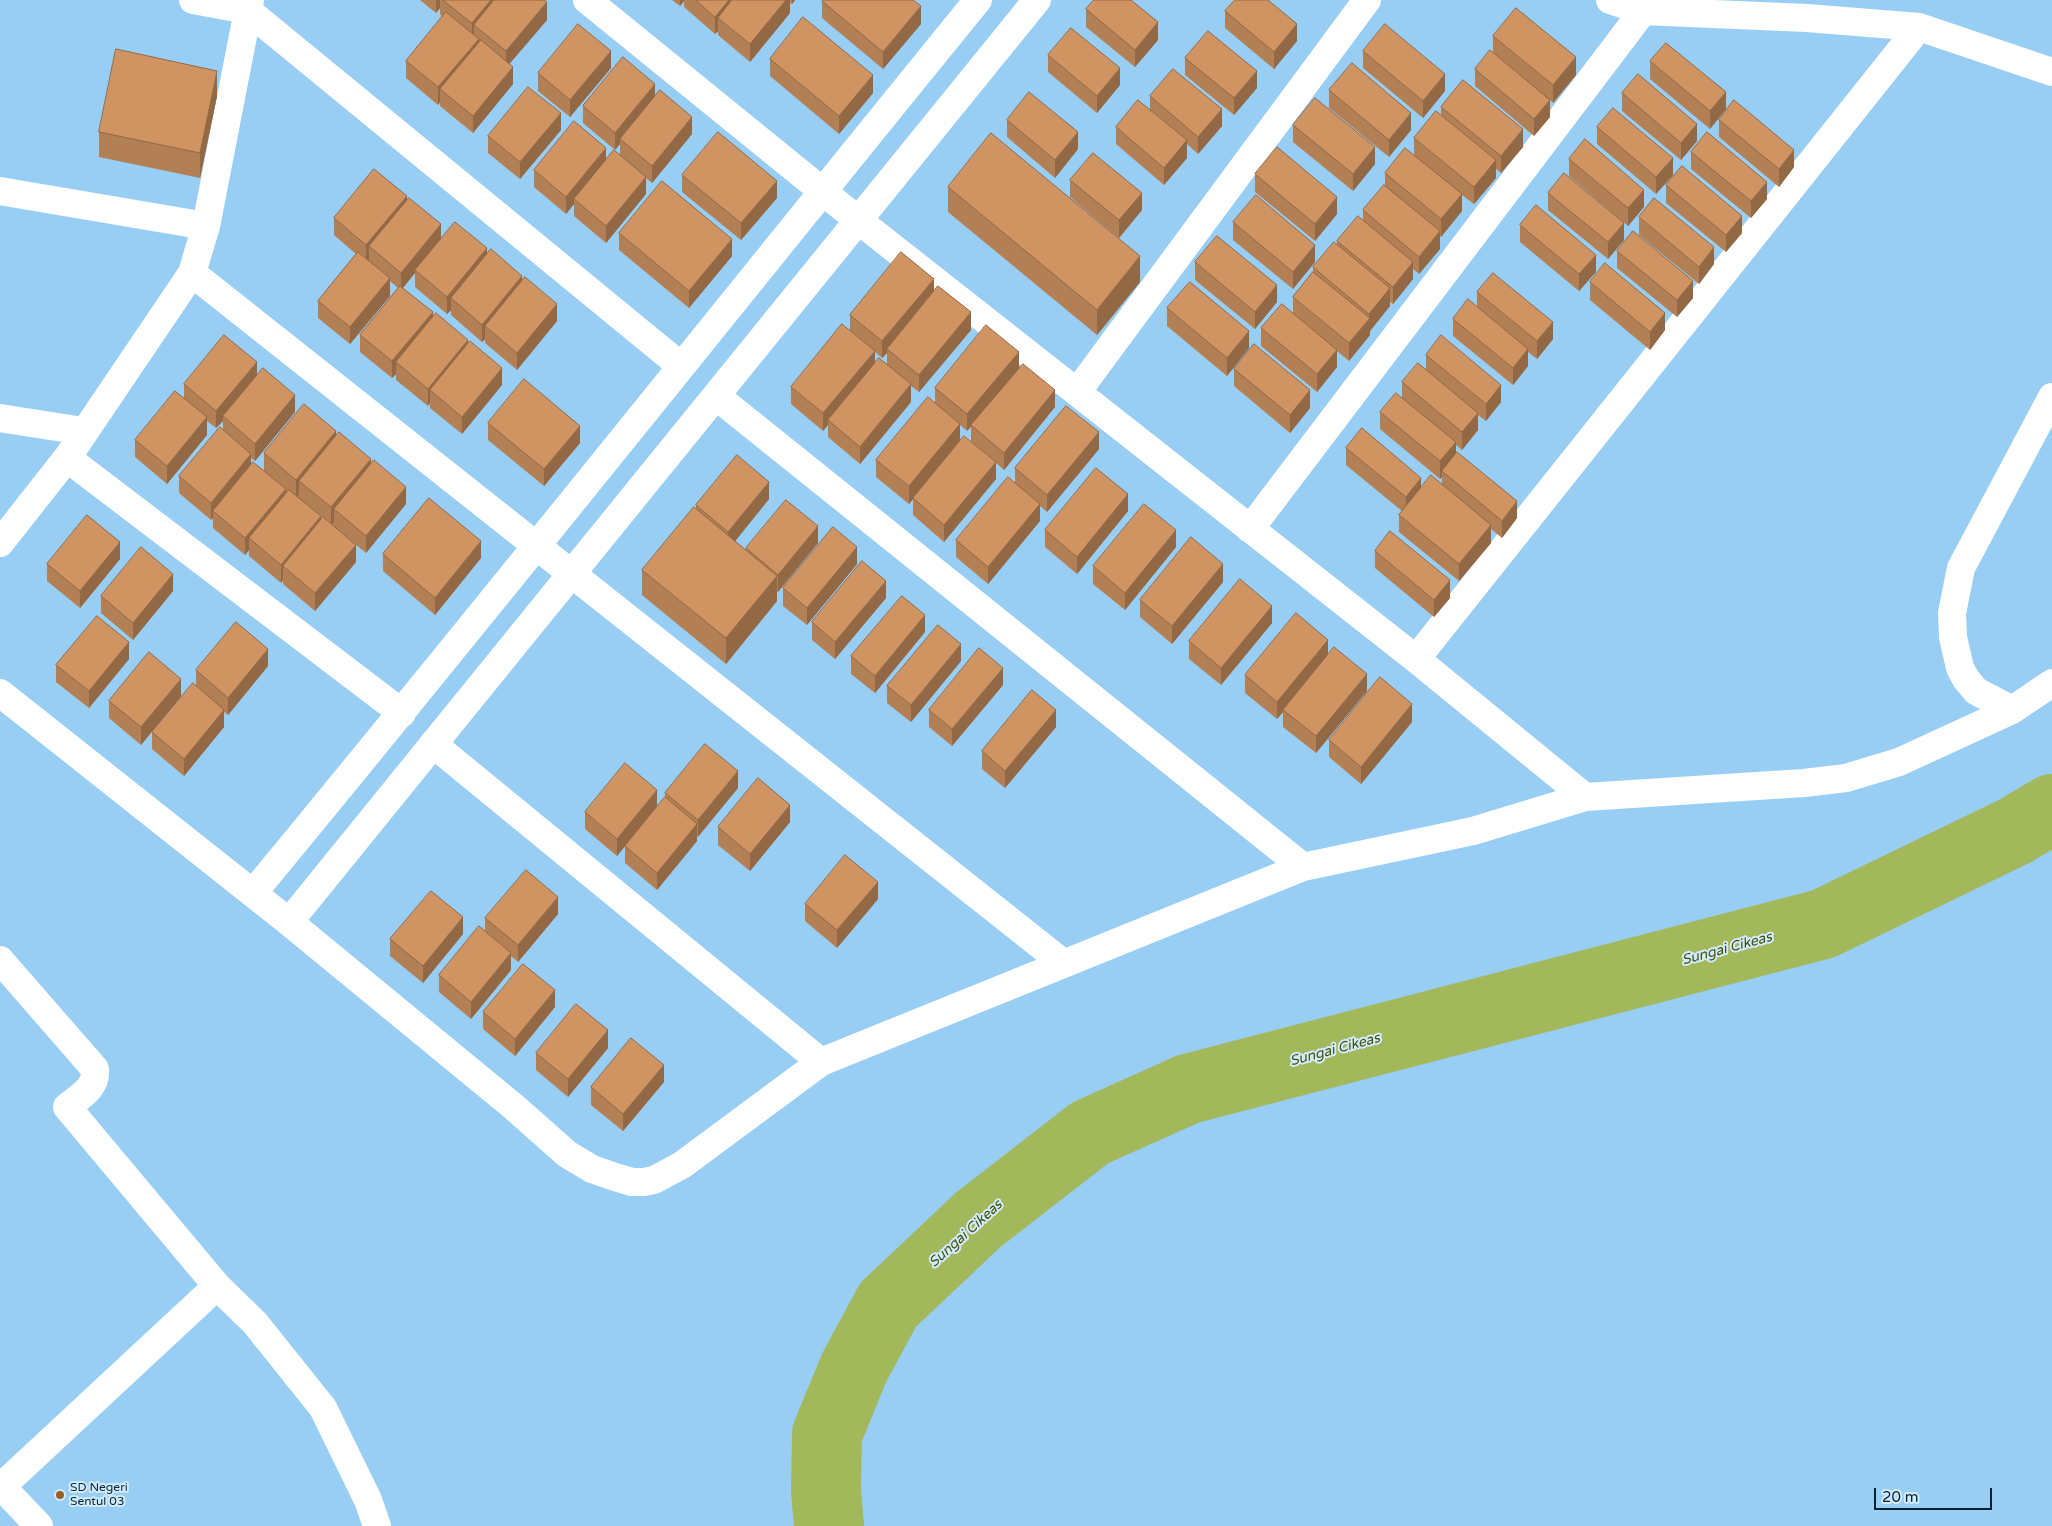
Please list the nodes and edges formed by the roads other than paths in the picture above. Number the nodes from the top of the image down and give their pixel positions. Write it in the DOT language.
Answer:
graph roads {
  1 [pos="193,0"];
  2 [pos="588,0"];
  3 [pos="1036,0"];
  4 [pos="1367,0"];
  5 [pos="1610,0"];
  6 [pos="970,3"];
  7 [pos="248,5"];
  8 [pos="1643,11"];
  9 [pos="1919,27"];
  10 [pos="2052,72"];
  11 [pos="0,191"];
  12 [pos="823,192"];
  13 [pos="858,220"];
  14 [pos="206,226"];
  15 [pos="192,273"];
  16 [pos="681,366"];
  17 [pos="1077,392"];
  18 [pos="716,396"];
  19 [pos="2052,397"];
  20 [pos="0,418"];
  21 [pos="83,432"];
  22 [pos="66,458"];
  23 [pos="1250,529"];
  24 [pos="0,543"];
  25 [pos="536,545"];
  26 [pos="571,574"];
  27 [pos="1416,659"];
  28 [pos="2052,683"];
  29 [pos="0,693"];
  30 [pos="2012,710"];
  31 [pos="402,713"];
  32 [pos="433,744"];
  33 [pos="1584,797"];
  34 [pos="1303,867"];
  35 [pos="253,893"];
  36 [pos="290,922"];
  37 [pos="0,960"];
  38 [pos="1063,963"];
  39 [pos="821,1062"];
  40 [pos="216,1286"];
  41 [pos="1,1487"];
  42 [pos="39,1526"];
  43 [pos="377,1526"];
  1 -- 7 [label="street"];
  2 -- 12 [label="street"];
  3 -- 13 [label="street"];
  4 -- 17 [label="street"];
  5 -- 8 [label="street"];
  6 -- 12 [label="street"];
  7 -- 14 [label="street"];
  7 -- 16 [label="street"];
  8 -- 9 [label="street"];
  8 -- 23 [label="street"];
  9 -- 10 [label="street"];
  9 -- 27 [label="street"];
  11 -- 14 [label="street"];
  12 -- 13 [label="street"];
  12 -- 16 [label="street"];
  13 -- 17 [label="street"];
  13 -- 18 [label="street"];
  14 -- 15 [label="street"];
  15 -- 21 [label="street"];
  15 -- 25 [label="street"];
  16 -- 25 [label="street"];
  17 -- 23 [label="street"];
  18 -- 26 [label="street"];
  18 -- 34 [label="street"];
  19 -- 30 [label="street"];
  20 -- 21 [label="street"];
  21 -- 22 [label="street"];
  22 -- 24 [label="street"];
  22 -- 31 [label="street"];
  23 -- 27 [label="street"];
  25 -- 26 [label="street"];
  25 -- 31 [label="street"];
  26 -- 32 [label="street"];
  26 -- 38 [label="street"];
  27 -- 33 [label="street"];
  28 -- 30 [label="street"];
  29 -- 35 [label="street"];
  30 -- 33 [label="street"];
  31 -- 35 [label="street"];
  32 -- 36 [label="street"];
  32 -- 39 [label="street"];
  33 -- 34 [label="street"];
  34 -- 38 [label="street"];
  35 -- 36 [label="street"];
  36 -- 39 [label="street"];
  37 -- 40 [label="street"];
  38 -- 39 [label="street"];
  40 -- 41 [label="street"];
  40 -- 43 [label="street"];
  41 -- 42 [label="street"];
}
